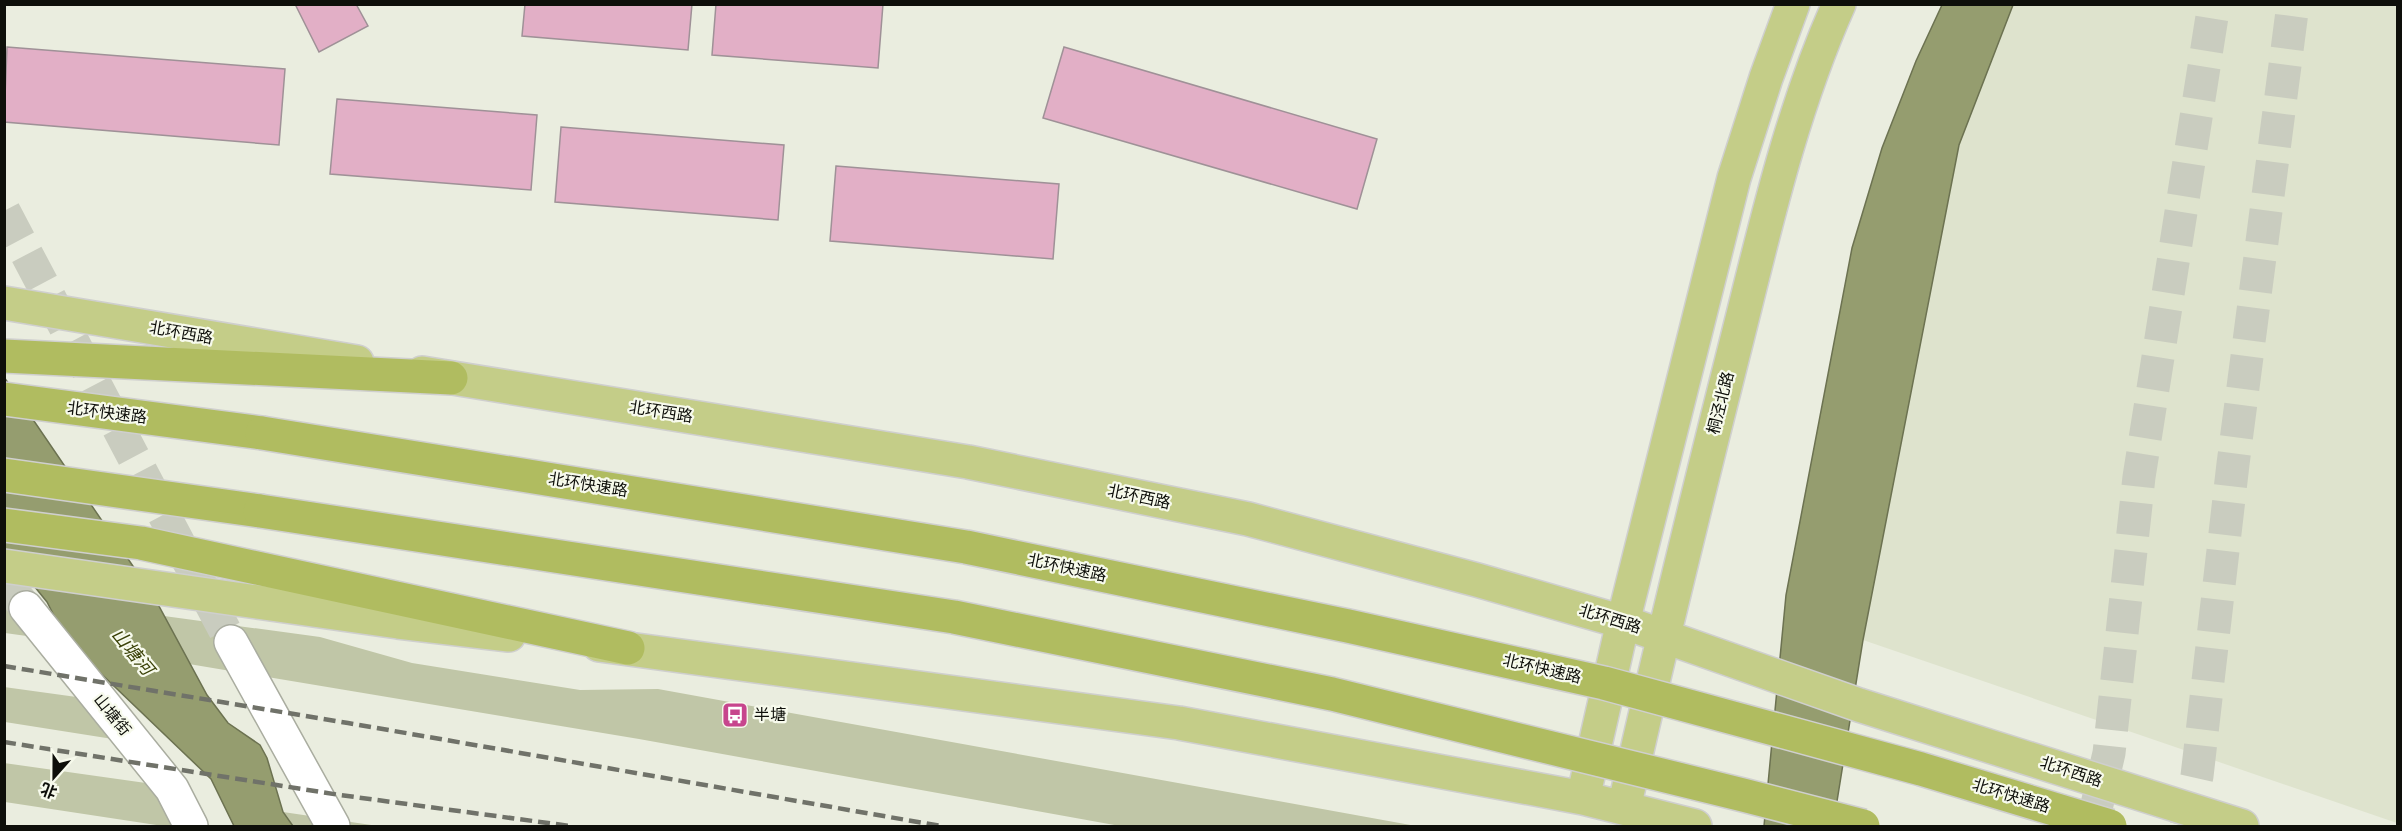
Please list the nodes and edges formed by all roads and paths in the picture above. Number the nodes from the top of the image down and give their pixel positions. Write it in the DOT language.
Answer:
graph roads {
  1 [pos="1793,4"];
  2 [pos="1839,4"];
  3 [pos="4,303"];
  4 [pos="6,356"];
  5 [pos="451,378"];
  6 [pos="20,401"];
  7 [pos="4,475"];
  8 [pos="4,525"];
  9 [pos="4,566"];
  10 [pos="26,608"];
  11 [pos="1623,622"];
  12 [pos="1663,635"];
  13 [pos="231,642"];
  14 [pos="628,648"];
  15 [pos="1583,798"];
  16 [pos="1624,808"];
  17 [pos="191,826"];
  18 [pos="333,826"];
  19 [pos="1695,826"];
  20 [pos="1863,826"];
  21 [pos="2110,826"];
  22 [pos="2242,826"];
  1 -- 11 [label="main road"];
  2 -- 12 [label="main road, 桐泾北路"];
  3 -- 5 [label="main road, 北环西路"];
  4 -- 5 [label="highway"];
  5 -- 11 [label="main road, 北环西路"];
  6 -- 21 [label="highway, 北环快速路, bridge"];
  7 -- 20 [label="highway, bridge"];
  8 -- 14 [label="highway"];
  9 -- 14 [label="main road"];
  10 -- 17 [label="street, 山塘街"];
  11 -- 12 [label="main road, 北环西路"];
  11 -- 15 [label="main road"];
  12 -- 16 [label="main road, 桐泾北路"];
  12 -- 22 [label="main road, 北环西路"];
  13 -- 18 [label="street"];
  14 -- 15 [label="main road"];
  15 -- 16 [label="main road"];
  16 -- 19 [label="main road"];
}
